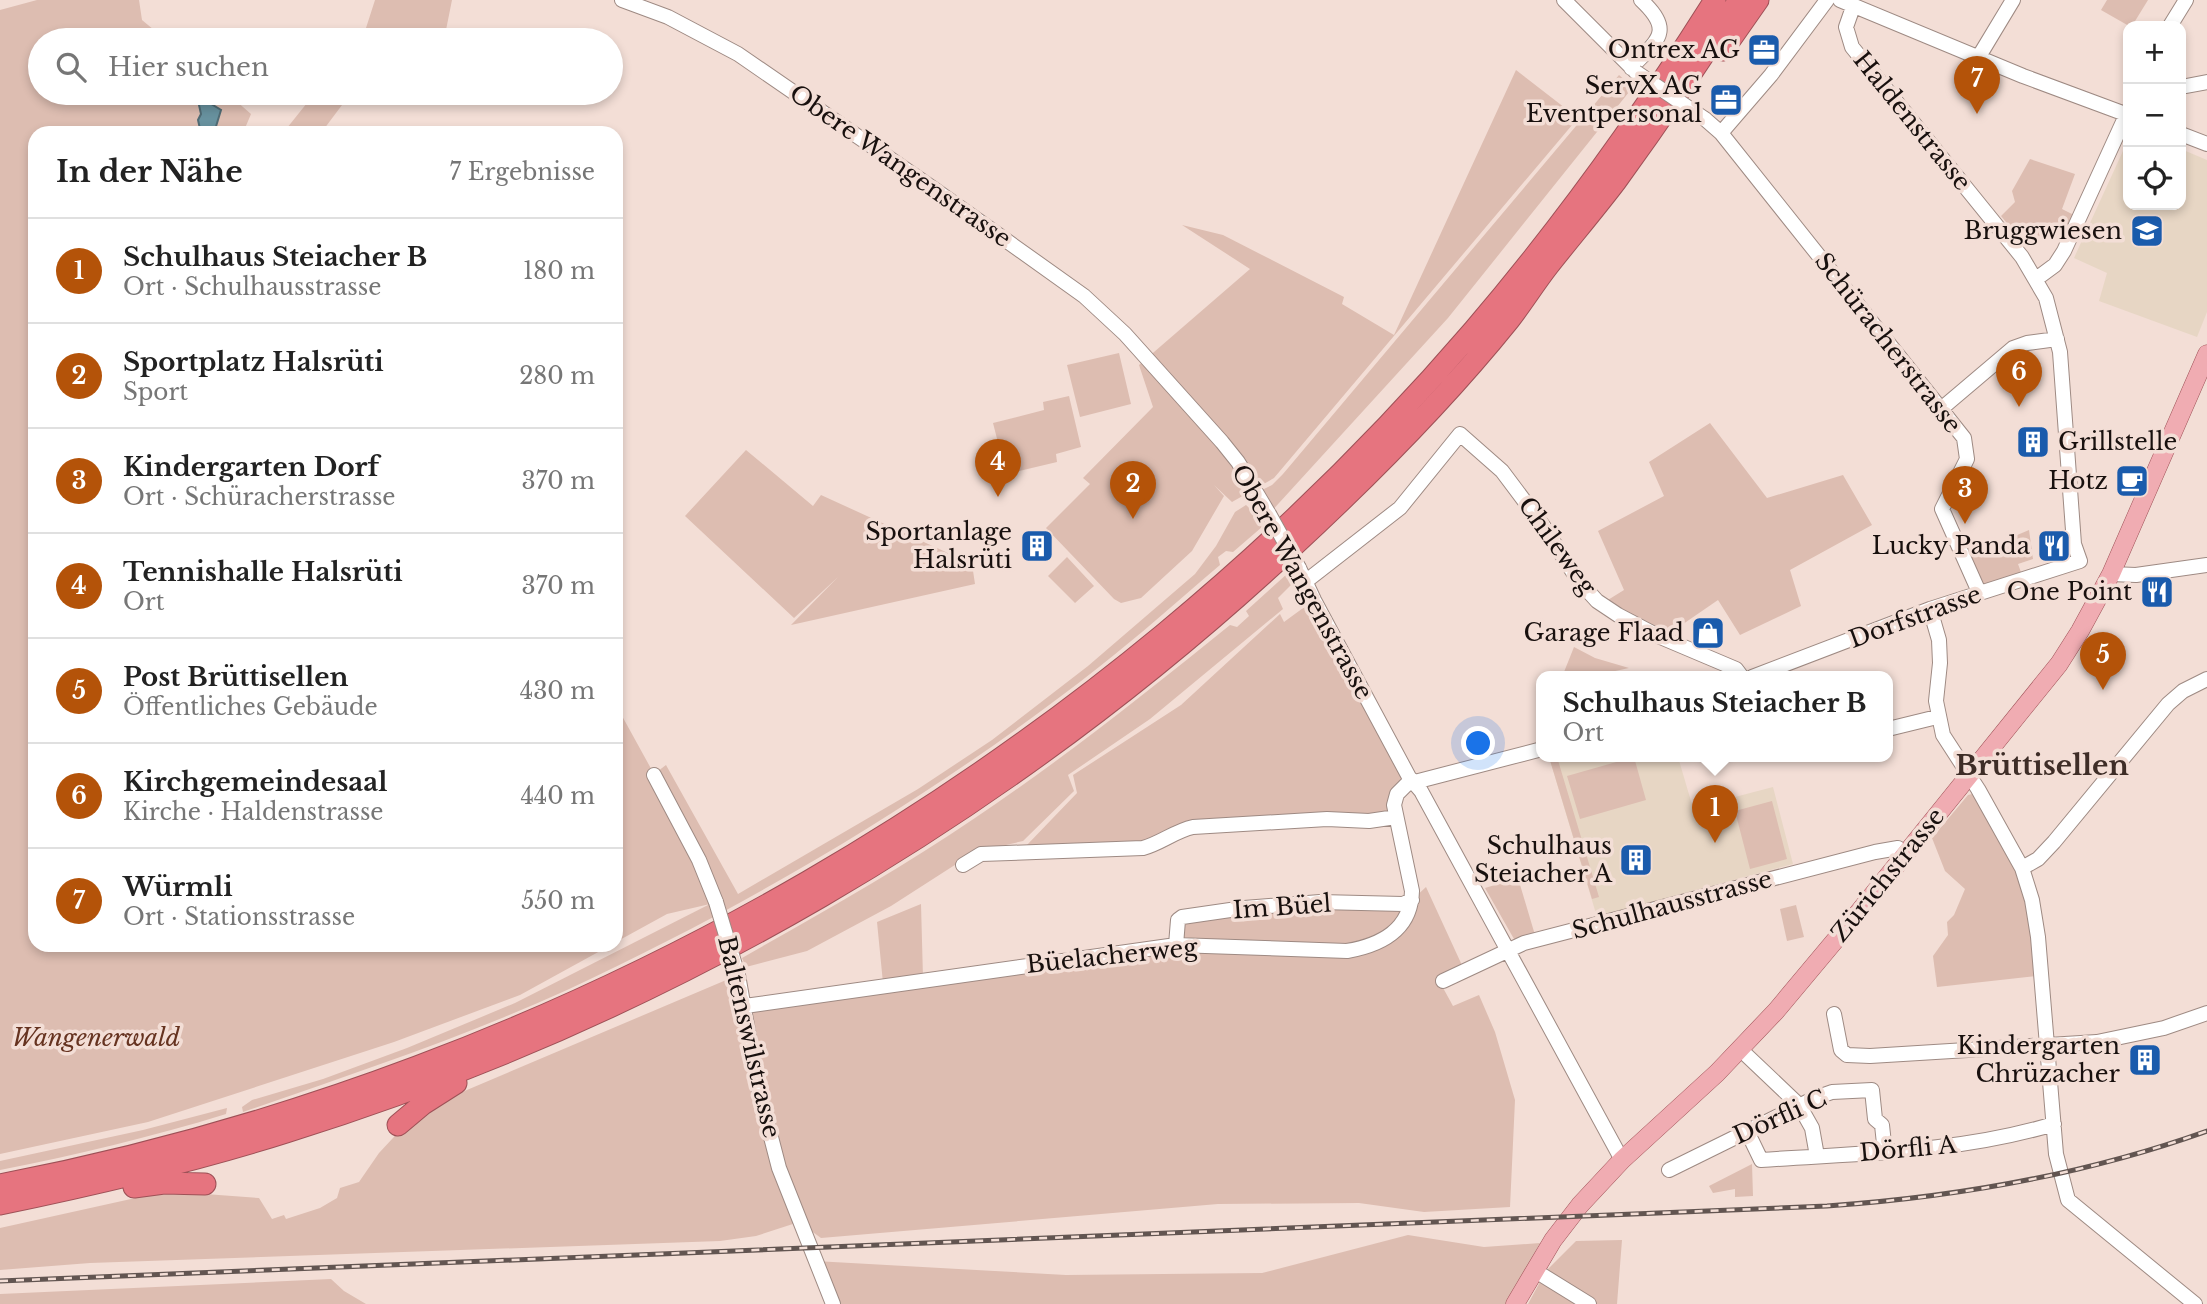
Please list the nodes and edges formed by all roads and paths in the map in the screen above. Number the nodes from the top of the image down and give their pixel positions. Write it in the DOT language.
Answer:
graph roads {
  1 [pos="622,0"];
  2 [pos="1564,0"];
  3 [pos="1641,0"];
  4 [pos="1716,0"];
  5 [pos="1739,0"];
  6 [pos="1758,0"];
  7 [pos="1827,0"];
  8 [pos="2013,0"];
  9 [pos="2186,0"];
  10 [pos="1847,3"];
  11 [pos="2173,21"];
  12 [pos="1978,58"];
  13 [pos="1633,70"];
  14 [pos="2207,82"];
  15 [pos="2186,86"];
  16 [pos="2123,111"];
  17 [pos="2123,124"];
  18 [pos="1721,133"];
  19 [pos="2186,136"];
  20 [pos="2207,144"];
  21 [pos="2036,279"];
  22 [pos="1511,318"];
  23 [pos="2057,339"];
  24 [pos="2207,354"];
  25 [pos="1941,409"];
  26 [pos="2080,561"];
  27 [pos="2207,565"];
  28 [pos="2111,574"];
  29 [pos="1306,582"];
  30 [pos="1979,592"];
  31 [pos="1930,609"];
  32 [pos="1738,671"];
  33 [pos="1768,671"];
  34 [pos="2207,679"];
  35 [pos="1937,718"];
  36 [pos="1893,728"];
  37 [pos="1536,751"];
  38 [pos="654,775"];
  39 [pos="1969,776"];
  40 [pos="1415,783"];
  41 [pos="1396,817"];
  42 [pos="1905,853"];
  43 [pos="963,865"];
  44 [pos="2022,868"];
  45 [pos="1412,900"];
  46 [pos="1176,945"];
  47 [pos="1507,950"];
  48 [pos="1443,981"];
  49 [pos="745,1006"];
  50 [pos="2207,1013"];
  51 [pos="1834,1014"];
  52 [pos="2047,1046"];
  53 [pos="1740,1049"];
  54 [pos="489,1060"];
  55 [pos="1798,1105"];
  56 [pos="2053,1124"];
  57 [pos="398,1125"];
  58 [pos="1747,1131"];
  59 [pos="1885,1153"];
  60 [pos="1817,1156"];
  61 [pos="1622,1160"];
  62 [pos="1669,1170"];
  63 [pos="205,1184"];
  64 [pos="0,1185"];
  65 [pos="0,1206"];
  66 [pos="1534,1270"];
  67 [pos="833,1304"];
  68 [pos="1515,1304"];
  69 [pos="1589,1304"];
  70 [pos="2195,1304"];
  1 -- 29 [label="street, Obere Wangenstrasse, bridge"];
  2 -- 13 [label="street"];
  3 -- 13 [label="street"];
  4 -- 64 [label="highway"];
  5 -- 22 [label="highway"];
  6 -- 22 [label="highway"];
  7 -- 18 [label="street"];
  8 -- 12 [label="street"];
  9 -- 11 [label="street"];
  10 -- 12 [label="street"];
  10 -- 21 [label="street, Haldenstrasse"];
  12 -- 16 [label="street"];
  13 -- 18 [label="street, Schüracherstrasse, bridge"];
  14 -- 15 [label="street"];
  17 -- 21 [label="street"];
  18 -- 25 [label="street, Schüracherstrasse"];
  19 -- 20 [label="street"];
  21 -- 23 [label="street, Haldenstrasse"];
  22 -- 54 [label="highway"];
  23 -- 25 [label="street"];
  23 -- 26 [label="street, Haldenstrasse"];
  24 -- 28 [label="main road, Zürichstrasse"];
  25 -- 30 [label="street, Schüracherstrasse"];
  26 -- 30 [label="street, Dorfstrasse"];
  27 -- 28 [label="street"];
  28 -- 39 [label="main road, Zürichstrasse"];
  29 -- 32 [label="street, Chileweg"];
  29 -- 40 [label="street, Obere Wangenstrasse"];
  30 -- 31 [label="street, Dorfstrasse"];
  31 -- 33 [label="street, Dorfstrasse"];
  31 -- 35 [label="street"];
  34 -- 44 [label="street"];
  35 -- 36 [label="street"];
  35 -- 39 [label="street"];
  37 -- 40 [label="street"];
  38 -- 49 [label="street, Baltenswilstrasse, bridge"];
  39 -- 42 [label="main road, Zürichstrasse"];
  39 -- 44 [label="street"];
  40 -- 41 [label="street"];
  40 -- 47 [label="street, Obere Wangenstrasse"];
  41 -- 43 [label="street"];
  41 -- 45 [label="street"];
  42 -- 47 [label="street, Schulhausstrasse"];
  42 -- 53 [label="main road, Zürichstrasse"];
  44 -- 52 [label="street"];
  45 -- 46 [label="street, Büelacherweg"];
  45 -- 46 [label="street, Im Büel"];
  46 -- 49 [label="street, Büelacherweg"];
  47 -- 48 [label="street, Schulhausstrasse"];
  47 -- 61 [label="street, Obere Wangenstrasse"];
  49 -- 67 [label="street, Baltenswilstrasse"];
  50 -- 52 [label="street"];
  51 -- 52 [label="street"];
  52 -- 56 [label="street"];
  53 -- 55 [label="street"];
  53 -- 61 [label="main road, Zürichstrasse"];
  54 -- 57 [label="highway"];
  54 -- 65 [label="highway"];
  55 -- 58 [label="street, Dörfli C"];
  55 -- 59 [label="street, Dörfli C"];
  55 -- 60 [label="street"];
  56 -- 59 [label="street, Dörfli A"];
  56 -- 70 [label="street"];
  58 -- 60 [label="street, Dörfli A"];
  58 -- 62 [label="street, Dörfli C"];
  59 -- 60 [label="street, Dörfli A"];
  61 -- 66 [label="main road, Zürichstrasse"];
  63 -- 65 [label="highway"];
  66 -- 68 [label="main road, Zürichstrasse"];
  66 -- 69 [label="street"];
}
